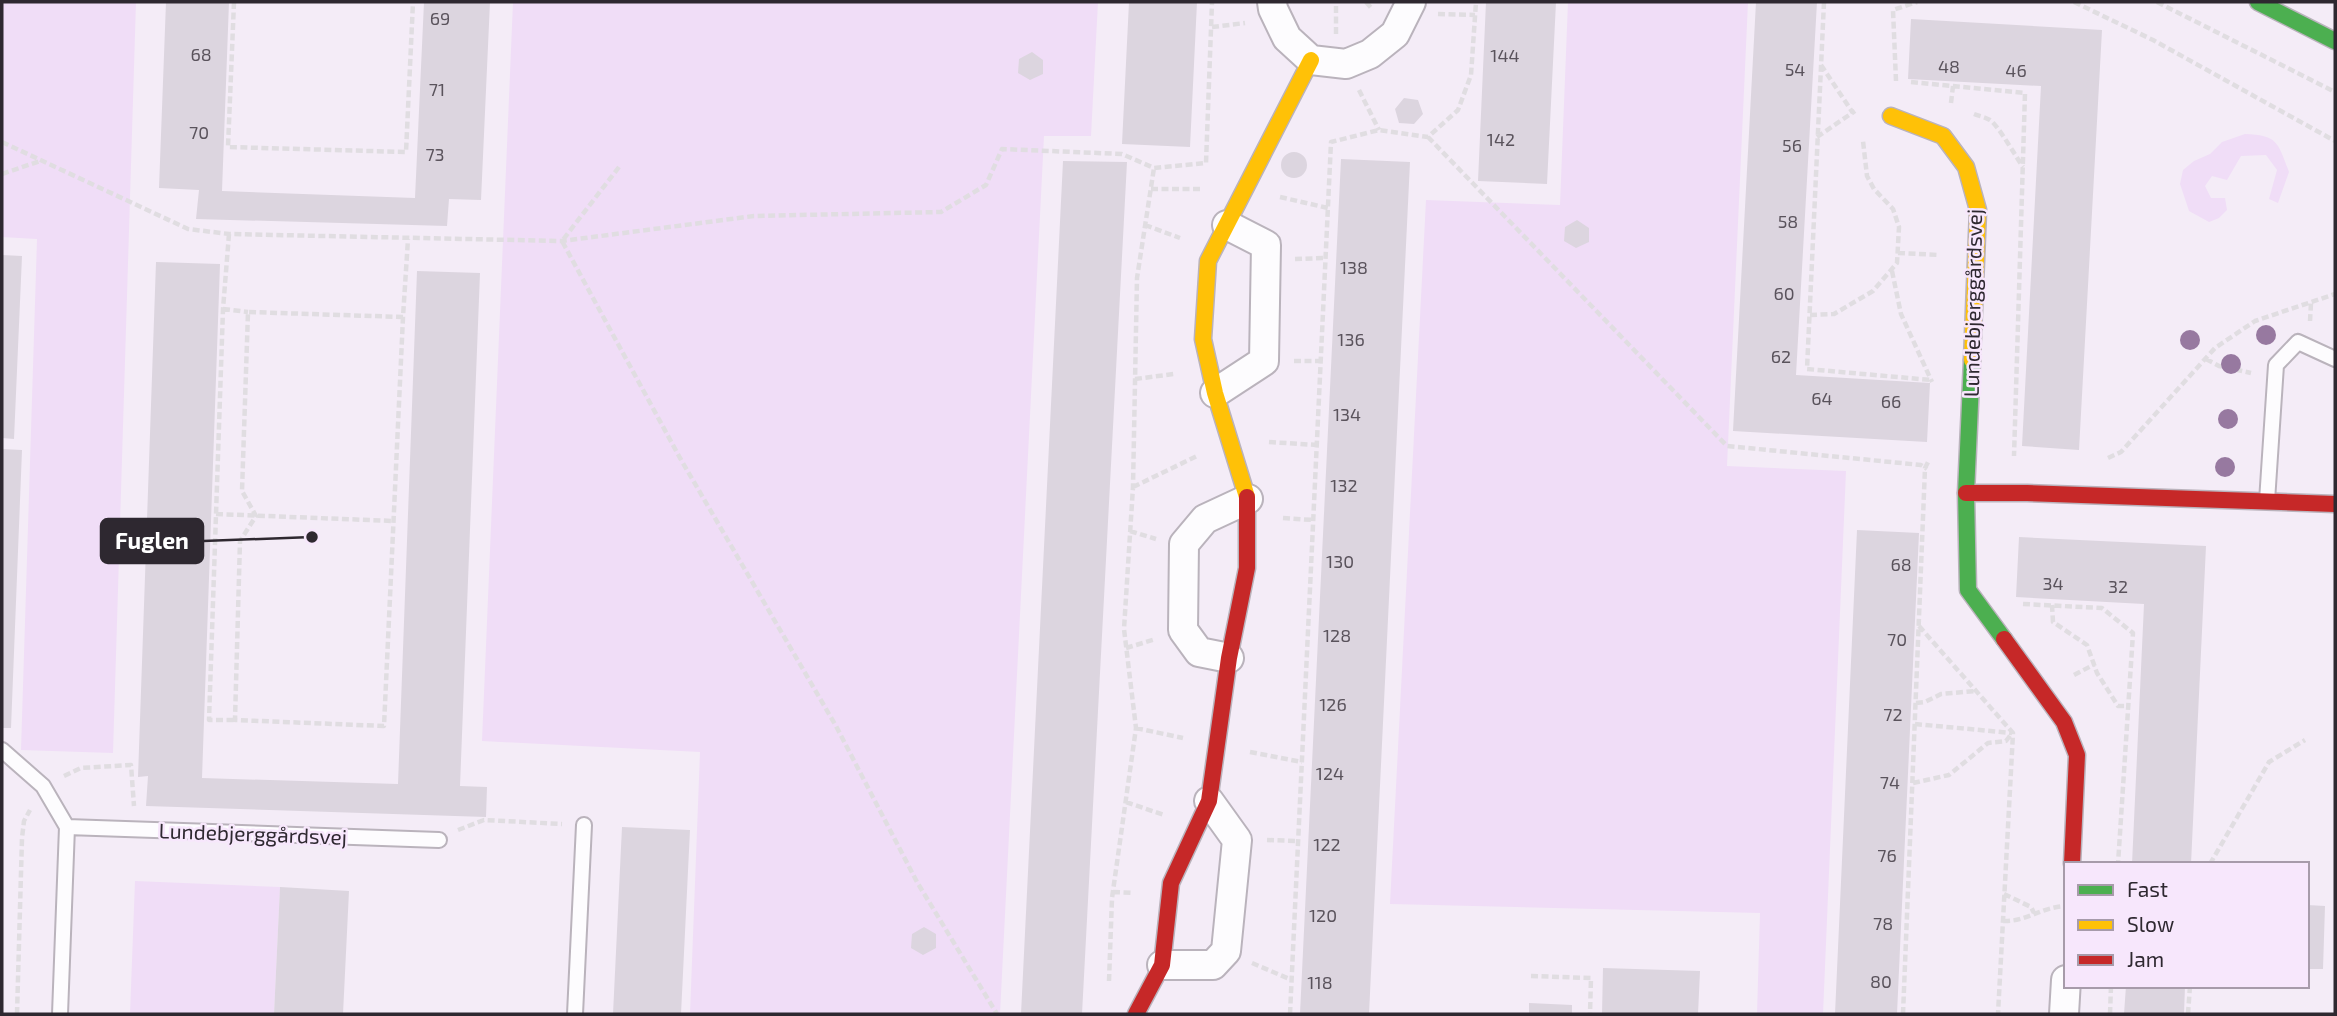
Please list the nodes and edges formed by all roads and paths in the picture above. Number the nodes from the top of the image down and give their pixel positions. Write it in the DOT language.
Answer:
graph roads {
  1 [pos="234,2"];
  2 [pos="413,2"];
  3 [pos="1212,2"];
  4 [pos="1272,2"];
  5 [pos="1411,2"];
  6 [pos="1476,2"];
  7 [pos="1824,2"];
  8 [pos="1917,2"];
  9 [pos="2074,2"];
  10 [pos="2157,2"];
  11 [pos="2258,2"];
  12 [pos="2335,41"];
  13 [pos="1311,60"];
  14 [pos="1821,64"];
  15 [pos="1896,81"];
  16 [pos="1954,86"];
  17 [pos="1888,87"];
  18 [pos="2335,92"];
  19 [pos="1951,104"];
  20 [pos="1859,108"];
  21 [pos="1853,112"];
  22 [pos="1972,114"];
  23 [pos="1891,116"];
  24 [pos="1857,123"];
  25 [pos="1860,133"];
  26 [pos="1428,137"];
  27 [pos="1817,137"];
  28 [pos="2335,141"];
  29 [pos="2,142"];
  30 [pos="40,161"];
  31 [pos="619,167"];
  32 [pos="1154,168"];
  33 [pos="2024,168"];
  34 [pos="2,174"];
  35 [pos="1227,225"];
  36 [pos="229,234"];
  37 [pos="408,239"];
  38 [pos="562,241"];
  39 [pos="1892,271"];
  40 [pos="2335,294"];
  41 [pos="223,309"];
  42 [pos="248,312"];
  43 [pos="1809,314"];
  44 [pos="403,317"];
  45 [pos="2206,359"];
  46 [pos="2335,359"];
  47 [pos="1932,380"];
  48 [pos="2275,382"];
  49 [pos="1971,384"];
  50 [pos="1215,393"];
  51 [pos="1932,394"];
  52 [pos="1930,458"];
  53 [pos="2096,463"];
  54 [pos="1925,468"];
  55 [pos="1966,493"];
  56 [pos="2013,494"];
  57 [pos="1248,499"];
  58 [pos="2266,503"];
  59 [pos="2335,504"];
  60 [pos="216,514"];
  61 [pos="256,516"];
  62 [pos="394,521"];
  63 [pos="2014,603"];
  64 [pos="2052,605"];
  65 [pos="1919,625"];
  66 [pos="1229,658"];
  67 [pos="1976,691"];
  68 [pos="1916,703"];
  69 [pos="2128,706"];
  70 [pos="235,720"];
  71 [pos="1915,724"];
  72 [pos="2013,733"];
  73 [pos="2305,740"];
  74 [pos="2,750"];
  75 [pos="1913,782"];
  76 [pos="1209,802"];
  77 [pos="584,825"];
  78 [pos="66,827"];
  79 [pos="439,840"];
  80 [pos="2072,862"];
  81 [pos="2118,862"];
  82 [pos="2211,862"];
  83 [pos="2004,894"];
  84 [pos="2064,906"];
  85 [pos="2034,913"];
  86 [pos="2003,921"];
  87 [pos="1226,951"];
  88 [pos="1162,965"];
  89 [pos="1531,976"];
  90 [pos="1292,980"];
  91 [pos="2066,988"];
  92 [pos="2111,988"];
  93 [pos="2190,988"];
  94 [pos="1109,990"];
  95 [pos="60,1014"];
  96 [pos="575,1014"];
  97 [pos="998,1014"];
  98 [pos="1136,1014"];
  99 [pos="1290,1014"];
  100 [pos="1590,1014"];
  101 [pos="1903,1014"];
  102 [pos="1998,1014"];
  103 [pos="2064,1014"];
  104 [pos="2110,1014"];
  105 [pos="2188,1014"];
  1 -- 2 [label="path"];
  3 -- 32 [label="path"];
  4 -- 13 [label="street"];
  5 -- 13 [label="street"];
  6 -- 26 [label="path"];
  7 -- 14 [label="path"];
  8 -- 15 [label="path"];
  9 -- 28 [label="path"];
  10 -- 18 [label="path"];
  11 -- 12 [label="street"];
  13 -- 35 [label="street"];
  14 -- 21 [label="path"];
  14 -- 27 [label="path"];
  15 -- 16 [label="path"];
  15 -- 17 [label="path"];
  16 -- 19 [label="path"];
  16 -- 33 [label="path"];
  20 -- 21 [label="path"];
  21 -- 24 [label="path"];
  21 -- 27 [label="path"];
  22 -- 33 [label="path"];
  23 -- 49 [label="street, Lundebjerggårdsvej"];
  25 -- 39 [label="path"];
  26 -- 54 [label="path"];
  26 -- 90 [label="path"];
  27 -- 43 [label="path"];
  29 -- 30 [label="path"];
  30 -- 34 [label="path"];
  30 -- 36 [label="path"];
  31 -- 38 [label="path"];
  32 -- 38 [label="path"];
  32 -- 94 [label="path"];
  33 -- 56 [label="path"];
  35 -- 50 [label="street"];
  35 -- 50 [label="street"];
  36 -- 37 [label="path"];
  36 -- 41 [label="path"];
  37 -- 38 [label="path"];
  37 -- 44 [label="path"];
  38 -- 97 [label="path"];
  39 -- 43 [label="path"];
  39 -- 47 [label="path"];
  40 -- 45 [label="path"];
  41 -- 42 [label="path"];
  41 -- 60 [label="path"];
  42 -- 44 [label="path"];
  42 -- 61 [label="path"];
  43 -- 47 [label="path"];
  44 -- 62 [label="path"];
  45 -- 48 [label="path"];
  45 -- 53 [label="path"];
  46 -- 48 [label="lane"];
  47 -- 49 [label="path"];
  47 -- 51 [label="path"];
  48 -- 58 [label="lane"];
  49 -- 55 [label="street, Lundebjerggårdsvej"];
  50 -- 57 [label="street"];
  52 -- 54 [label="path"];
  54 -- 55 [label="path"];
  54 -- 65 [label="path"];
  55 -- 56 [label="street"];
  55 -- 80 [label="street, Lundebjerggårdsvej"];
  56 -- 58 [label="street"];
  57 -- 66 [label="street"];
  57 -- 66 [label="street"];
  58 -- 59 [label="street"];
  60 -- 61 [label="path"];
  60 -- 70 [label="path"];
  61 -- 62 [label="path"];
  61 -- 70 [label="path"];
  62 -- 70 [label="path"];
  63 -- 64 [label="path"];
  64 -- 69 [label="path"];
  64 -- 69 [label="path"];
  65 -- 67 [label="path"];
  65 -- 68 [label="path"];
  66 -- 76 [label="street"];
  67 -- 68 [label="path"];
  67 -- 72 [label="path"];
  68 -- 71 [label="path"];
  69 -- 81 [label="path"];
  71 -- 72 [label="path"];
  71 -- 75 [label="path"];
  72 -- 75 [label="path"];
  72 -- 83 [label="path"];
  73 -- 82 [label="path"];
  74 -- 78 [label="lane"];
  75 -- 101 [label="path"];
  76 -- 87 [label="street"];
  76 -- 88 [label="street"];
  77 -- 79 [label="path"];
  77 -- 96 [label="lane"];
  78 -- 79 [label="lane, Lundebjerggårdsvej"];
  78 -- 95 [label="lane"];
  83 -- 85 [label="path"];
  83 -- 86 [label="path"];
  84 -- 85 [label="path"];
  85 -- 86 [label="path"];
  86 -- 102 [label="path"];
  87 -- 88 [label="street"];
  87 -- 90 [label="path"];
  88 -- 98 [label="street"];
  89 -- 100 [label="path"];
  90 -- 99 [label="path"];
  91 -- 103 [label="street"];
  92 -- 104 [label="path"];
  93 -- 105 [label="path"];
}
